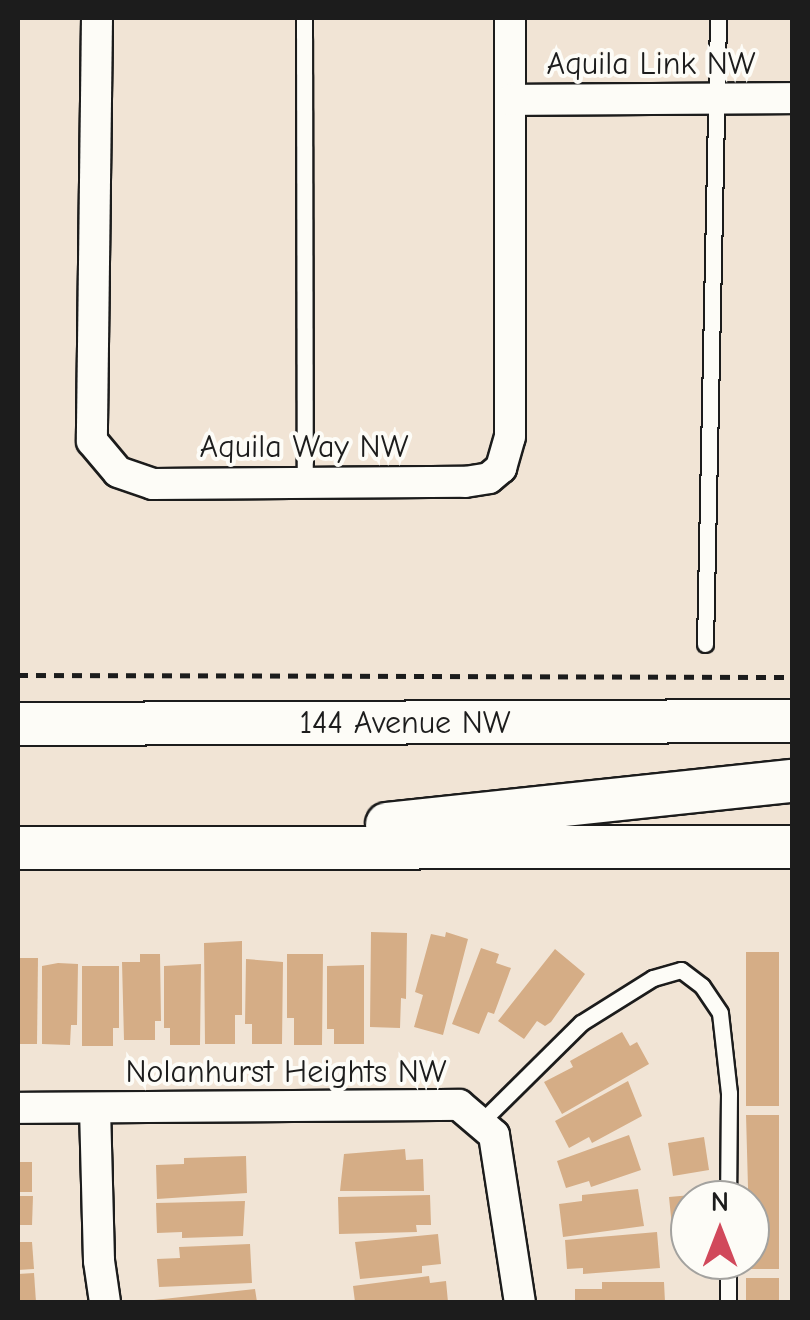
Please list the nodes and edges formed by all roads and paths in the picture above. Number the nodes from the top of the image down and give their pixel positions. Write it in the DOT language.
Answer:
graph roads {
  1 [pos="97,18"];
  2 [pos="304,18"];
  3 [pos="510,18"];
  4 [pos="718,18"];
  5 [pos="717,98"];
  6 [pos="792,98"];
  7 [pos="511,100"];
  8 [pos="304,481"];
  9 [pos="705,644"];
  10 [pos="18,676"];
  11 [pos="792,677"];
  12 [pos="792,720"];
  13 [pos="18,724"];
  14 [pos="792,780"];
  15 [pos="733,846"];
  16 [pos="792,847"];
  17 [pos="18,848"];
  18 [pos="158,848"];
  19 [pos="792,862"];
  20 [pos="18,1108"];
  21 [pos="95,1108"];
  22 [pos="480,1123"];
  23 [pos="728,1180"];
  24 [pos="105,1302"];
  25 [pos="520,1302"];
  1 -- 8 [label="street, Aquila Way NW"];
  2 -- 8 [label="lane"];
  3 -- 7 [label="street, Aquila Way NW"];
  4 -- 5 [label="lane"];
  5 -- 6 [label="street, Aquila Link NW"];
  5 -- 7 [label="street, Aquila Link NW"];
  5 -- 9 [label="lane"];
  7 -- 8 [label="street, Aquila Way NW"];
  10 -- 11 [label="path"];
  12 -- 13 [label="main road, 144 Avenue NW"];
  14 -- 18 [label="main road"];
  15 -- 16 [label="main road"];
  15 -- 18 [label="main road"];
  15 -- 19 [label="main road"];
  17 -- 18 [label="main road"];
  20 -- 21 [label="street, Nolanhurst Heights NW"];
  21 -- 22 [label="street, Nolanhurst Heights NW"];
  21 -- 24 [label="street"];
  22 -- 23 [label="lane"];
  22 -- 25 [label="street, Nolanhurst Heights NW"];
}
